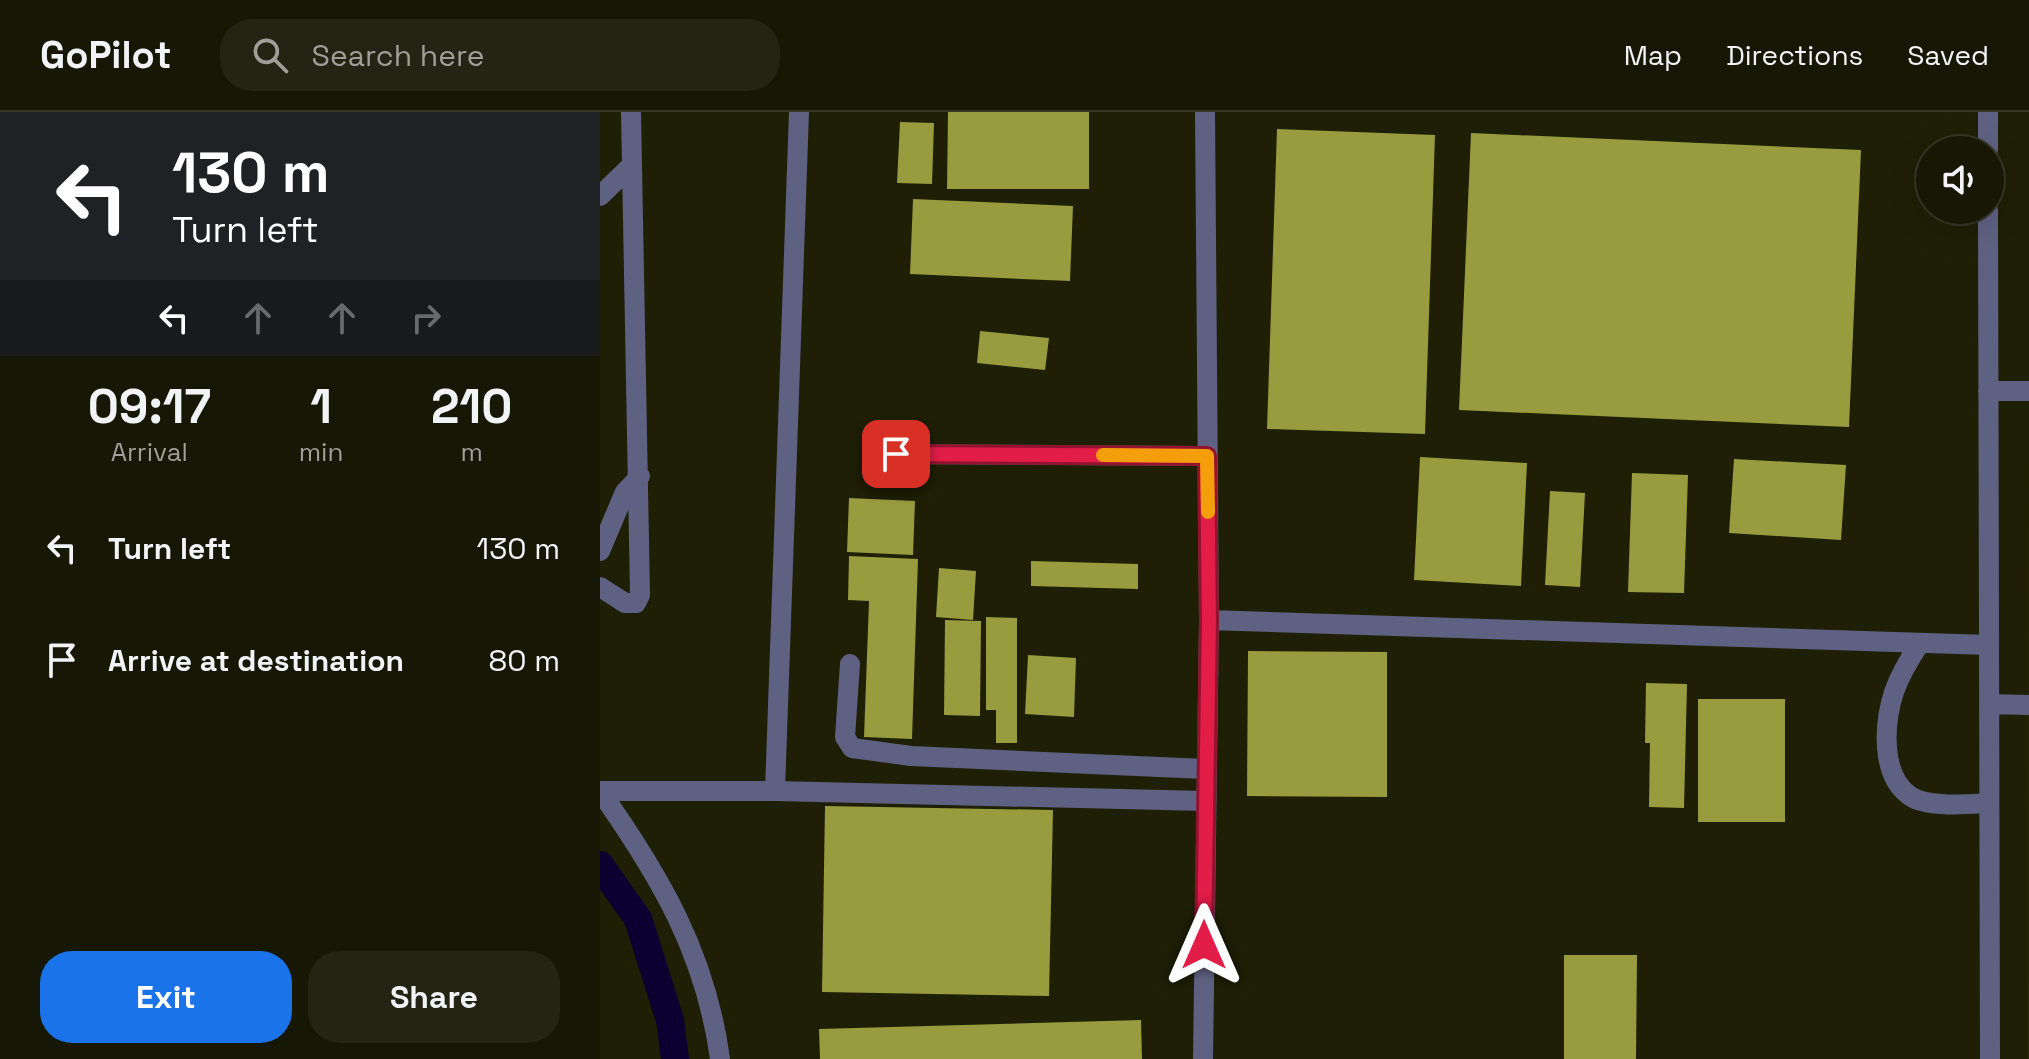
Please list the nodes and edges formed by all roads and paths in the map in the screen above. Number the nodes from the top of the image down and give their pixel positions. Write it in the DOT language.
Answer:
graph roads {
  1 [pos="631,112"];
  2 [pos="799,112"];
  3 [pos="1205,112"];
  4 [pos="1988,112"];
  5 [pos="1988,136"];
  6 [pos="631,166"];
  7 [pos="600,196"];
  8 [pos="1988,224"];
  9 [pos="1988,391"];
  10 [pos="2029,391"];
  11 [pos="896,454"];
  12 [pos="1207,456"];
  13 [pos="640,476"];
  14 [pos="600,551"];
  15 [pos="600,587"];
  16 [pos="1209,620"];
  17 [pos="1920,643"];
  18 [pos="1989,645"];
  19 [pos="850,664"];
  20 [pos="1989,704"];
  21 [pos="2029,705"];
  22 [pos="1205,769"];
  23 [pos="600,791"];
  24 [pos="775,791"];
  25 [pos="1205,801"];
  26 [pos="1989,803"];
  27 [pos="720,1059"];
  28 [pos="1203,1059"];
  29 [pos="1990,1059"];
  1 -- 6 [label="street"];
  2 -- 24 [label="street"];
  3 -- 12 [label="street"];
  4 -- 5 [label="street"];
  6 -- 7 [label="street"];
  6 -- 13 [label="street"];
  8 -- 9 [label="street"];
  9 -- 10 [label="street"];
  9 -- 18 [label="street"];
  11 -- 12 [label="street"];
  12 -- 16 [label="street"];
  13 -- 14 [label="street"];
  13 -- 15 [label="street"];
  16 -- 17 [label="street"];
  16 -- 22 [label="street"];
  17 -- 18 [label="street"];
  17 -- 26 [label="street"];
  18 -- 20 [label="street"];
  19 -- 22 [label="street"];
  20 -- 21 [label="street"];
  20 -- 26 [label="street"];
  22 -- 25 [label="street"];
  23 -- 24 [label="street"];
  23 -- 27 [label="street"];
  24 -- 25 [label="street"];
  25 -- 28 [label="street"];
  26 -- 29 [label="street"];
}
